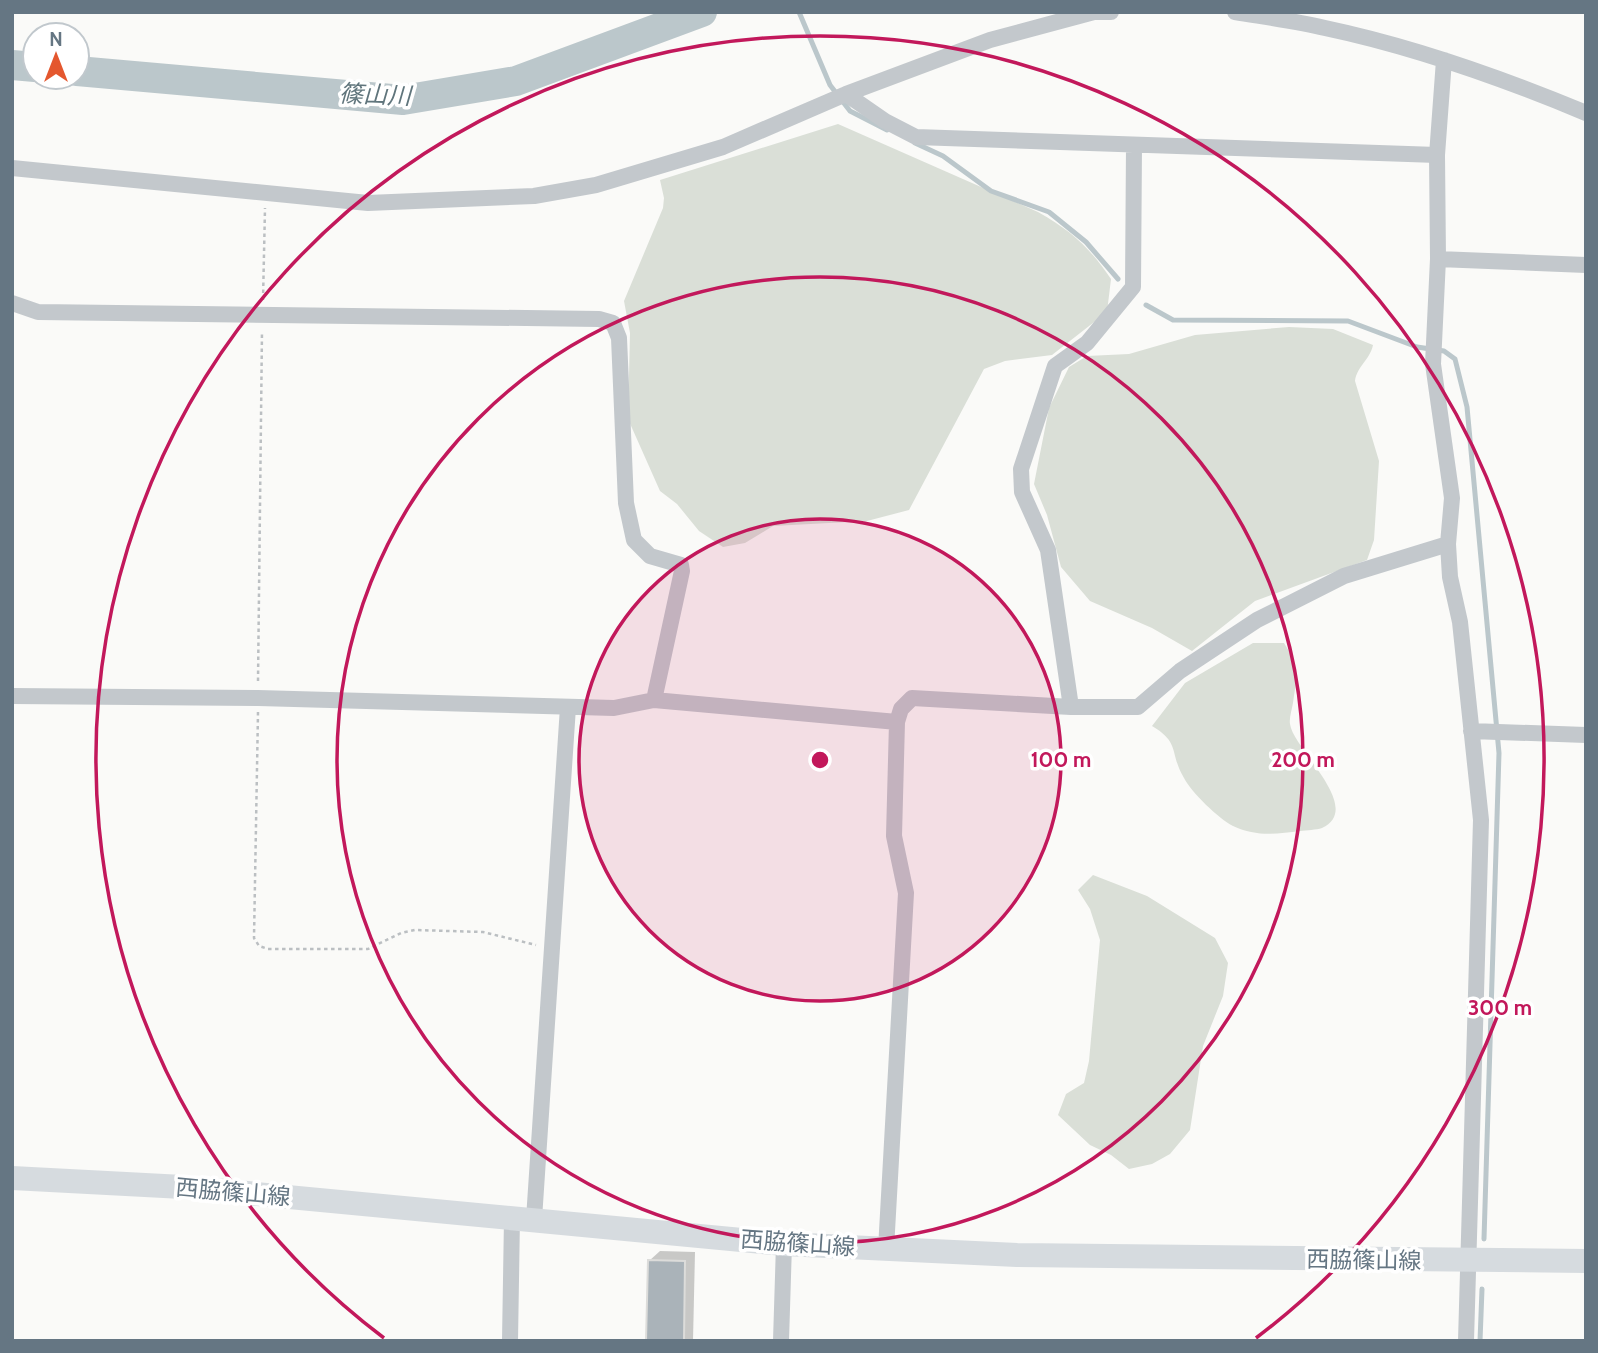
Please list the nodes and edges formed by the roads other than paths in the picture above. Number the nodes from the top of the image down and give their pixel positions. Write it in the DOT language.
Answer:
graph roads {
  1 [pos="1111,12"];
  2 [pos="1235,12"];
  3 [pos="1444,60"];
  4 [pos="846,94"];
  5 [pos="1586,113"];
  6 [pos="1134,146"];
  7 [pos="1437,155"];
  8 [pos="12,168"];
  9 [pos="1438,259"];
  10 [pos="1586,265"];
  11 [pos="12,303"];
  12 [pos="1448,544"];
  13 [pos="12,696"];
  14 [pos="654,700"];
  15 [pos="1071,706"];
  16 [pos="568,707"];
  17 [pos="897,722"];
  18 [pos="1471,731"];
  19 [pos="1586,735"];
  20 [pos="12,1178"];
  21 [pos="523,1218"];
  22 [pos="784,1244"];
  23 [pos="886,1249"];
  24 [pos="1469,1261"];
  25 [pos="1586,1261"];
  26 [pos="510,1341"];
  27 [pos="781,1341"];
  28 [pos="1466,1341"];
  1 -- 4 [label="street"];
  2 -- 3 [label="street"];
  3 -- 5 [label="street"];
  3 -- 7 [label="street"];
  4 -- 6 [label="street"];
  4 -- 8 [label="street"];
  6 -- 7 [label="street"];
  6 -- 15 [label="street"];
  7 -- 9 [label="street"];
  9 -- 10 [label="street"];
  9 -- 12 [label="street"];
  11 -- 14 [label="street"];
  12 -- 15 [label="street"];
  12 -- 18 [label="street"];
  13 -- 16 [label="street"];
  14 -- 16 [label="street"];
  14 -- 17 [label="street"];
  15 -- 17 [label="street"];
  16 -- 21 [label="street"];
  17 -- 23 [label="street"];
  18 -- 19 [label="street"];
  18 -- 24 [label="street"];
  20 -- 21 [label="main road, 西脇篠山線"];
  21 -- 22 [label="main road, 西脇篠山線"];
  21 -- 26 [label="street"];
  22 -- 23 [label="main road, 西脇篠山線"];
  22 -- 27 [label="street"];
  23 -- 24 [label="main road, 西脇篠山線"];
  24 -- 25 [label="main road, 西脇篠山線"];
  24 -- 28 [label="street"];
}
